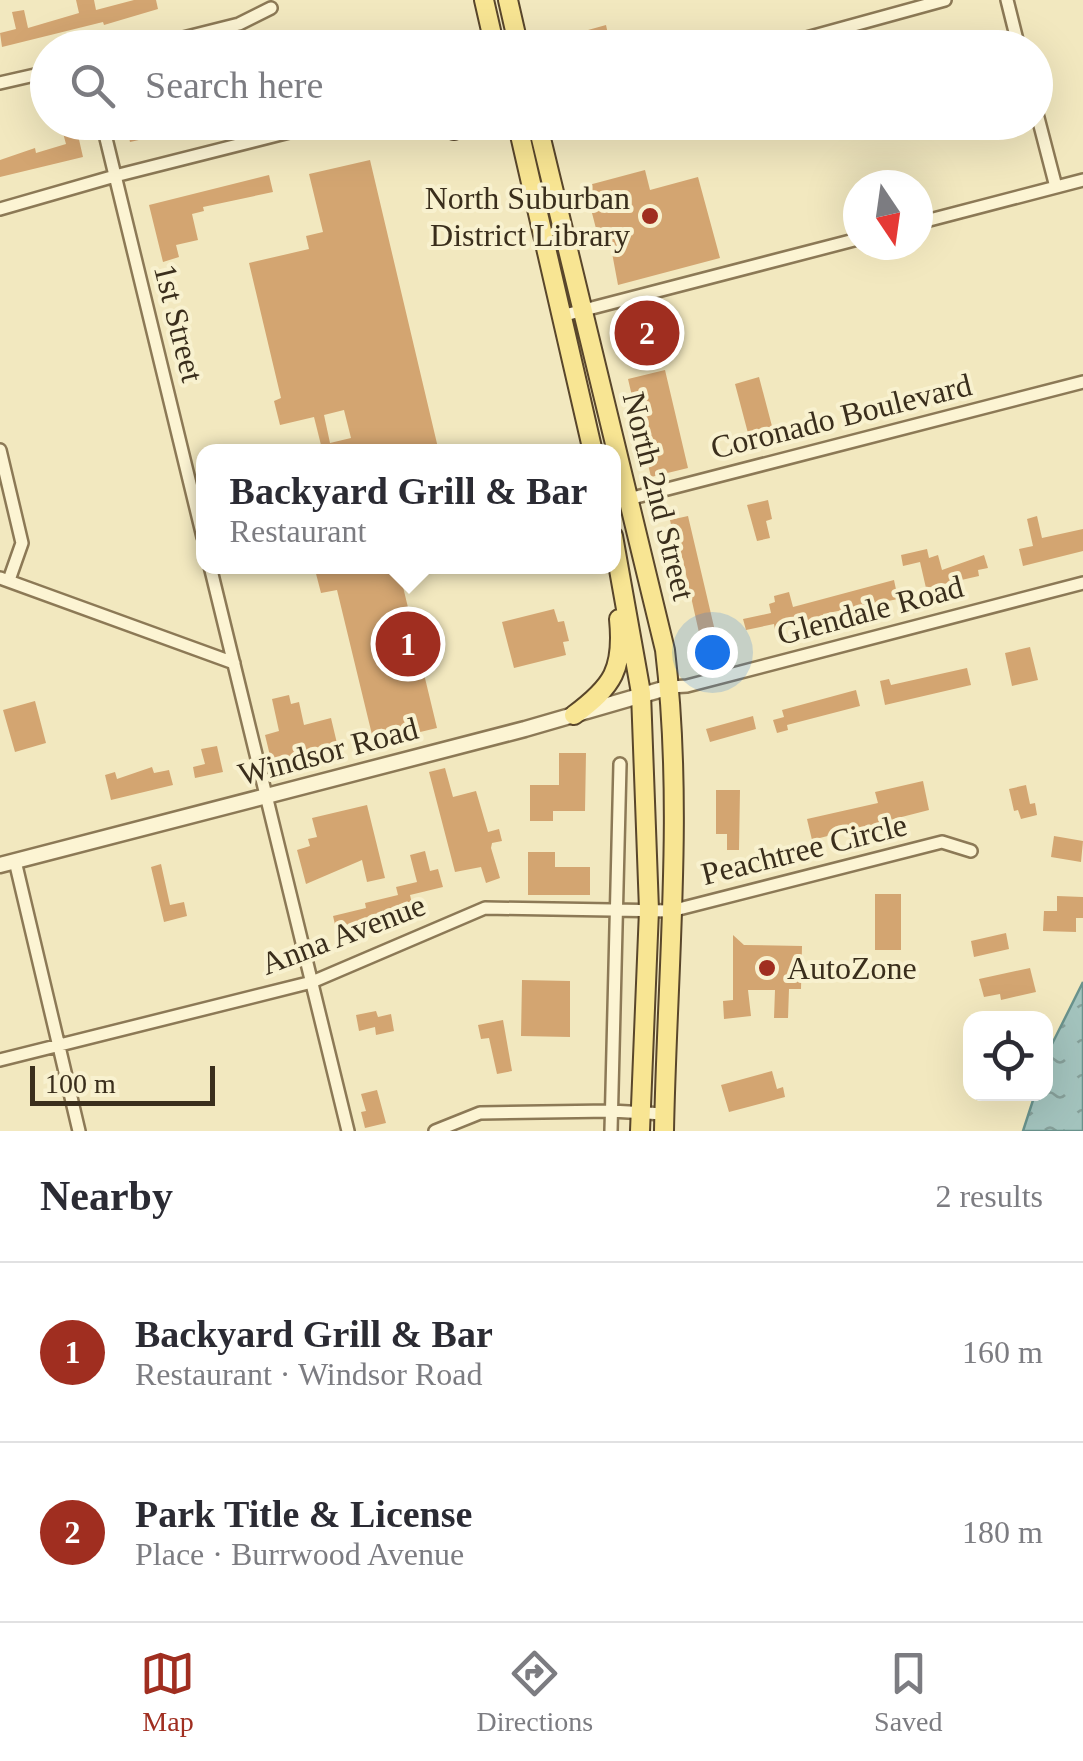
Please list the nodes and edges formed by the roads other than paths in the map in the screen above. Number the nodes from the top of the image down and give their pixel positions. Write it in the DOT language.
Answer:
graph roads {
  1 [pos="484,0"];
  2 [pos="508,0"];
  3 [pos="945,0"];
  4 [pos="1006,0"];
  5 [pos="271,8"];
  6 [pos="216,30"];
  7 [pos="491,30"];
  8 [pos="515,30"];
  9 [pos="836,30"];
  10 [pos="1014,30"];
  11 [pos="30,76"];
  12 [pos="0,83"];
  13 [pos="106,140"];
  14 [pos="257,140"];
  15 [pos="521,140"];
  16 [pos="541,140"];
  17 [pos="1044,140"];
  18 [pos="115,176"];
  19 [pos="1083,180"];
  20 [pos="1056,187"];
  21 [pos="0,209"];
  22 [pos="933,219"];
  23 [pos="843,242"];
  24 [pos="582,311"];
  25 [pos="560,316"];
  26 [pos="1083,382"];
  27 [pos="591,444"];
  28 [pos="610,444"];
  29 [pos="0,450"];
  30 [pos="622,501"];
  31 [pos="196,508"];
  32 [pos="621,571"];
  33 [pos="212,574"];
  34 [pos="4,579"];
  35 [pos="1083,583"];
  36 [pos="624,584"];
  37 [pos="234,664"];
  38 [pos="670,687"];
  39 [pos="641,693"];
  40 [pos="574,715"];
  41 [pos="620,764"];
  42 [pos="266,796"];
  43 [pos="971,851"];
  44 [pos="7,863"];
  45 [pos="649,910"];
  46 [pos="671,911"];
  47 [pos="615,912"];
  48 [pos="312,982"];
  49 [pos="56,1044"];
  50 [pos="0,1060"];
  51 [pos="611,1111"];
  52 [pos="641,1122"];
  53 [pos="664,1122"];
  54 [pos="79,1131"];
  55 [pos="348,1131"];
  56 [pos="436,1131"];
  57 [pos="611,1131"];
  1 -- 7 [label="main road"];
  2 -- 8 [label="main road"];
  3 -- 9 [label="street"];
  4 -- 10 [label="street"];
  5 -- 6 [label="street"];
  11 -- 12 [label="street"];
  13 -- 18 [label="street, 1st Street"];
  14 -- 18 [label="street"];
  15 -- 25 [label="main road, North 2nd Street"];
  16 -- 24 [label="main road, North 2nd Street"];
  17 -- 20 [label="street"];
  18 -- 21 [label="street"];
  18 -- 31 [label="street, 1st Street"];
  19 -- 20 [label="street"];
  20 -- 22 [label="street"];
  23 -- 24 [label="street"];
  24 -- 25 [label="street"];
  24 -- 28 [label="main road, North 2nd Street"];
  25 -- 27 [label="main road, North 2nd Street"];
  26 -- 30 [label="street, Coronado Boulevard"];
  29 -- 34 [label="street"];
  30 -- 38 [label="main road, North 2nd Street"];
  32 -- 36 [label="main road, North 2nd Street"];
  33 -- 37 [label="street"];
  34 -- 37 [label="street"];
  35 -- 38 [label="street, Glendale Road"];
  36 -- 39 [label="main road, North 2nd Street"];
  36 -- 40 [label="main road"];
  37 -- 42 [label="street"];
  38 -- 39 [label="street, Windsor Road"];
  38 -- 46 [label="main road, North 2nd Street"];
  39 -- 40 [label="street, Windsor Road"];
  39 -- 45 [label="main road, North 2nd Street"];
  40 -- 42 [label="street, Windsor Road"];
  41 -- 47 [label="street"];
  42 -- 44 [label="street, Windsor Road"];
  42 -- 48 [label="street"];
  43 -- 46 [label="street, Peachtree Circle"];
  44 -- 49 [label="street"];
  45 -- 46 [label="street, Peachtree Circle"];
  45 -- 47 [label="street, Anna Avenue"];
  45 -- 52 [label="main road, North 2nd Street"];
  46 -- 53 [label="main road, North 2nd Street"];
  47 -- 48 [label="street, Anna Avenue"];
  47 -- 51 [label="street"];
  48 -- 49 [label="street, Anna Avenue"];
  48 -- 55 [label="street"];
  49 -- 50 [label="street, Anna Avenue"];
  49 -- 54 [label="street"];
  51 -- 52 [label="street"];
  51 -- 56 [label="street"];
  51 -- 57 [label="street"];
  52 -- 53 [label="street"];
}
